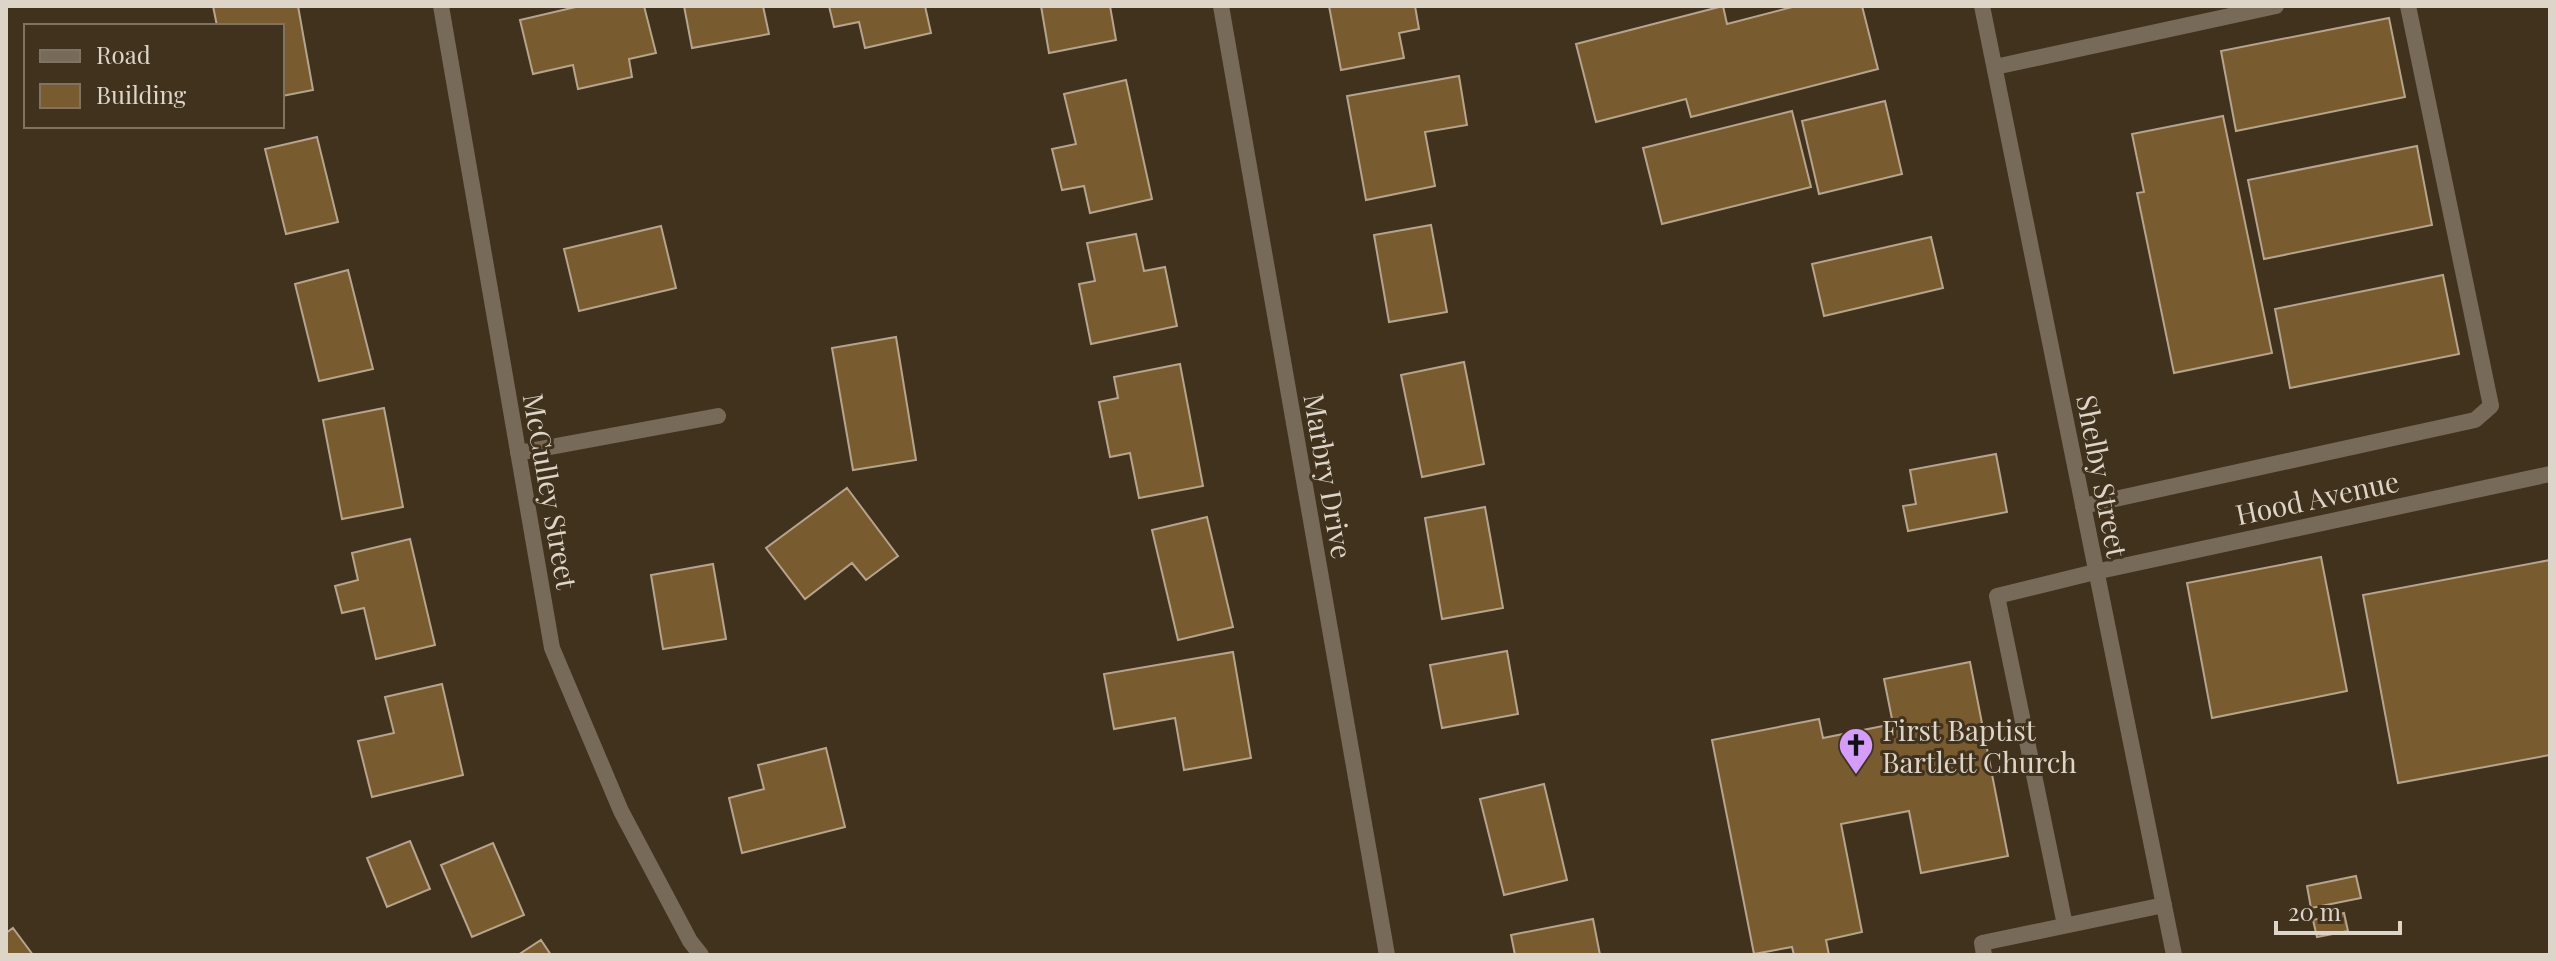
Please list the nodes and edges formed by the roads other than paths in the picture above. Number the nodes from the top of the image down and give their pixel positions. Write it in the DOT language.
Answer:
graph roads {
  1 [pos="441,6"];
  2 [pos="1221,6"];
  3 [pos="1982,6"];
  4 [pos="2276,6"];
  5 [pos="2408,6"];
  6 [pos="1995,67"];
  7 [pos="718,416"];
  8 [pos="518,453"];
  9 [pos="2550,474"];
  10 [pos="2083,506"];
  11 [pos="2095,572"];
  12 [pos="2164,905"];
  13 [pos="2065,925"];
  14 [pos="701,955"];
  15 [pos="1387,955"];
  16 [pos="1984,955"];
  17 [pos="2174,955"];
  1 -- 8 [label="street, McCulley Street"];
  2 -- 15 [label="street, Marbry Drive"];
  3 -- 6 [label="street, Shelby Street"];
  4 -- 6 [label="street"];
  5 -- 10 [label="street"];
  6 -- 10 [label="street, Shelby Street"];
  7 -- 8 [label="street"];
  8 -- 14 [label="street, McCulley Street"];
  9 -- 11 [label="street, Hood Avenue"];
  10 -- 11 [label="street, Shelby Street"];
  11 -- 12 [label="street, Shelby Street"];
  11 -- 13 [label="street, Hood Avenue"];
  12 -- 13 [label="street"];
  12 -- 17 [label="street, Shelby Street"];
  13 -- 16 [label="street"];
}
